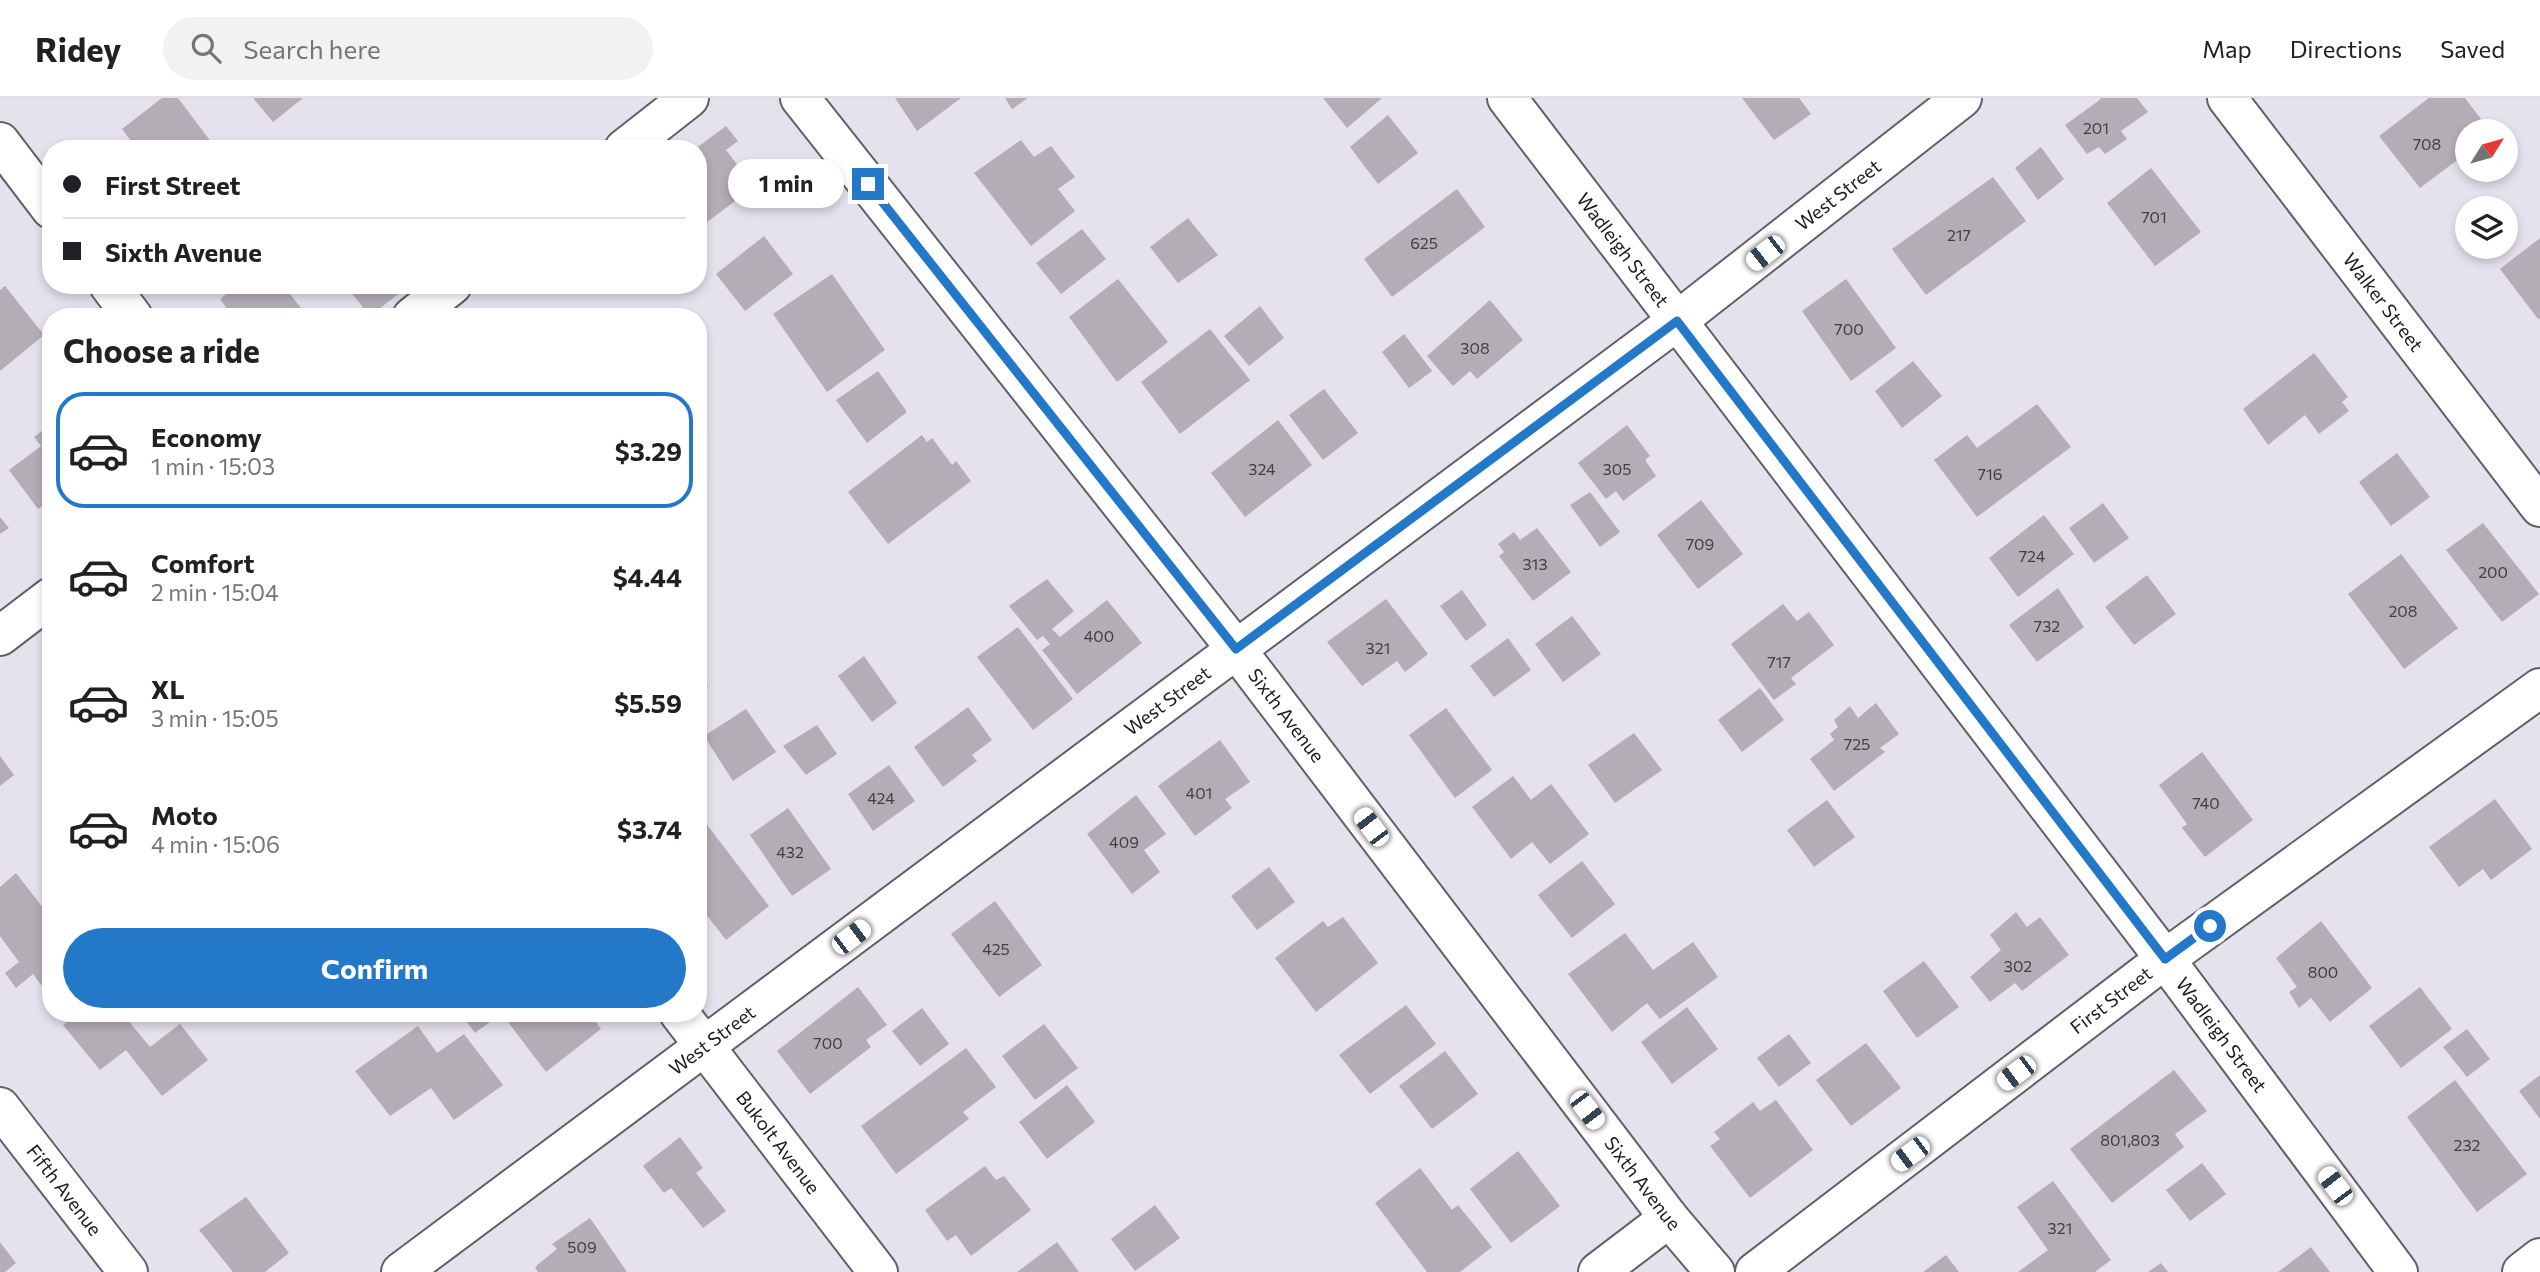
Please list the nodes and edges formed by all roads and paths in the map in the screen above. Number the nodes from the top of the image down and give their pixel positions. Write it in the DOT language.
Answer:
graph roads {
  1 [pos="689,98"];
  2 [pos="800,98"];
  3 [pos="1507,98"];
  4 [pos="1962,98"];
  5 [pos="2227,98"];
  6 [pos="635,140"];
  7 [pos="0,142"];
  8 [pos="42,197"];
  9 [pos="441,294"];
  10 [pos="423,308"];
  11 [pos="1677,321"];
  12 [pos="2540,507"];
  13 [pos="42,604"];
  14 [pos="0,636"];
  15 [pos="1236,649"];
  16 [pos="2540,688"];
  17 [pos="2165,959"];
  18 [pos="686,1022"];
  19 [pos="705,1046"];
  20 [pos="0,1107"];
  21 [pos="1669,1218"];
  22 [pos="2540,1258"];
  23 [pos="128,1272"];
  24 [pos="401,1272"];
  25 [pos="878,1272"];
  26 [pos="1598,1272"];
  27 [pos="1715,1272"];
  28 [pos="1755,1272"];
  29 [pos="2398,1272"];
  30 [pos="2522,1272"];
  1 -- 6 [label="street"];
  2 -- 15 [label="street, Sixth Avenue"];
  3 -- 11 [label="street, Wadleigh Street"];
  4 -- 11 [label="street, West Street"];
  5 -- 12 [label="street, Walker Street"];
  7 -- 8 [label="street"];
  9 -- 10 [label="street"];
  11 -- 15 [label="street, West Street"];
  11 -- 17 [label="street, Wadleigh Street"];
  13 -- 14 [label="street"];
  15 -- 19 [label="street, West Street"];
  15 -- 21 [label="street, Sixth Avenue"];
  16 -- 17 [label="street, First Street"];
  17 -- 28 [label="street, First Street"];
  17 -- 29 [label="street, Wadleigh Street"];
  18 -- 19 [label="street, Bukolt Avenue"];
  19 -- 24 [label="street, West Street"];
  19 -- 25 [label="street, Bukolt Avenue"];
  20 -- 23 [label="street, Fifth Avenue"];
  21 -- 26 [label="street"];
  21 -- 27 [label="street, Sixth Avenue"];
  22 -- 30 [label="street"];
}
